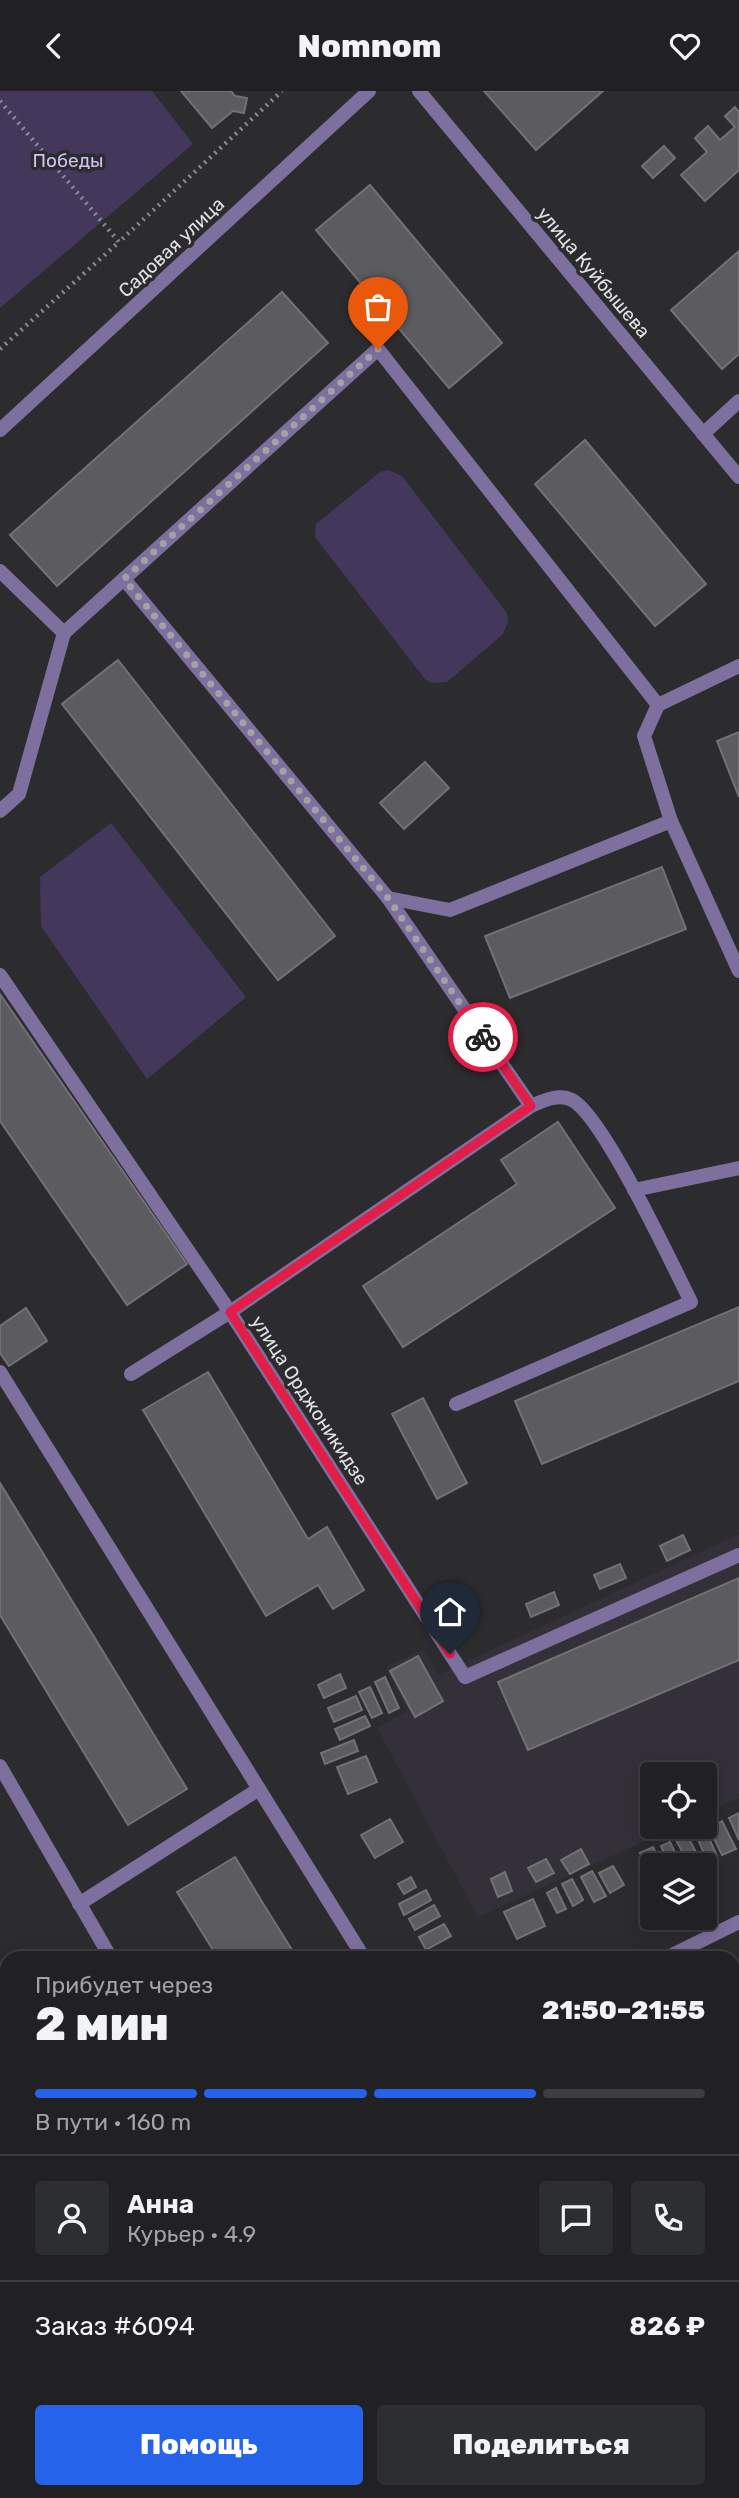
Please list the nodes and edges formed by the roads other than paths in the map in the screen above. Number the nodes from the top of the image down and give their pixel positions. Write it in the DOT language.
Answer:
graph roads {
  1 [pos="369,91"];
  2 [pos="419,91"];
  3 [pos="739,401"];
  4 [pos="0,431"];
  5 [pos="703,434"];
  6 [pos="739,477"];
  7 [pos="0,571"];
  8 [pos="124,579"];
  9 [pos="64,633"];
  10 [pos="739,666"];
  11 [pos="658,705"];
  12 [pos="0,811"];
  13 [pos="671,821"];
  14 [pos="388,898"];
  15 [pos="739,971"];
  16 [pos="0,975"];
  17 [pos="531,1106"];
  18 [pos="739,1168"];
  19 [pos="634,1191"];
  20 [pos="230,1312"];
  21 [pos="131,1374"];
  22 [pos="2,1380"];
  23 [pos="456,1404"];
  24 [pos="739,1555"];
  25 [pos="0,1766"];
  26 [pos="259,1789"];
  27 [pos="79,1904"];
  28 [pos="739,1922"];
  29 [pos="107,1951"];
  30 [pos="359,1951"];
  31 [pos="680,1951"];
  1 -- 4 [label="street, Садовая улица"];
  2 -- 5 [label="street, улица Куйбышева"];
  3 -- 5 [label="street"];
  5 -- 6 [label="street, улица Куйбышева"];
  7 -- 9 [label="street"];
  8 -- 9 [label="street"];
  8 -- 11 [label="street"];
  8 -- 14 [label="street"];
  9 -- 12 [label="street"];
  10 -- 11 [label="street"];
  11 -- 13 [label="street"];
  13 -- 14 [label="street"];
  13 -- 15 [label="street"];
  14 -- 17 [label="street"];
  16 -- 20 [label="street, улица Орджоникидзе"];
  17 -- 19 [label="street"];
  17 -- 20 [label="street"];
  18 -- 19 [label="street"];
  19 -- 23 [label="street"];
  20 -- 21 [label="street"];
  20 -- 24 [label="street, улица Орджоникидзе"];
  22 -- 26 [label="street"];
  25 -- 27 [label="street"];
  26 -- 27 [label="street"];
  26 -- 30 [label="street"];
  27 -- 29 [label="street"];
  28 -- 31 [label="street"];
}
